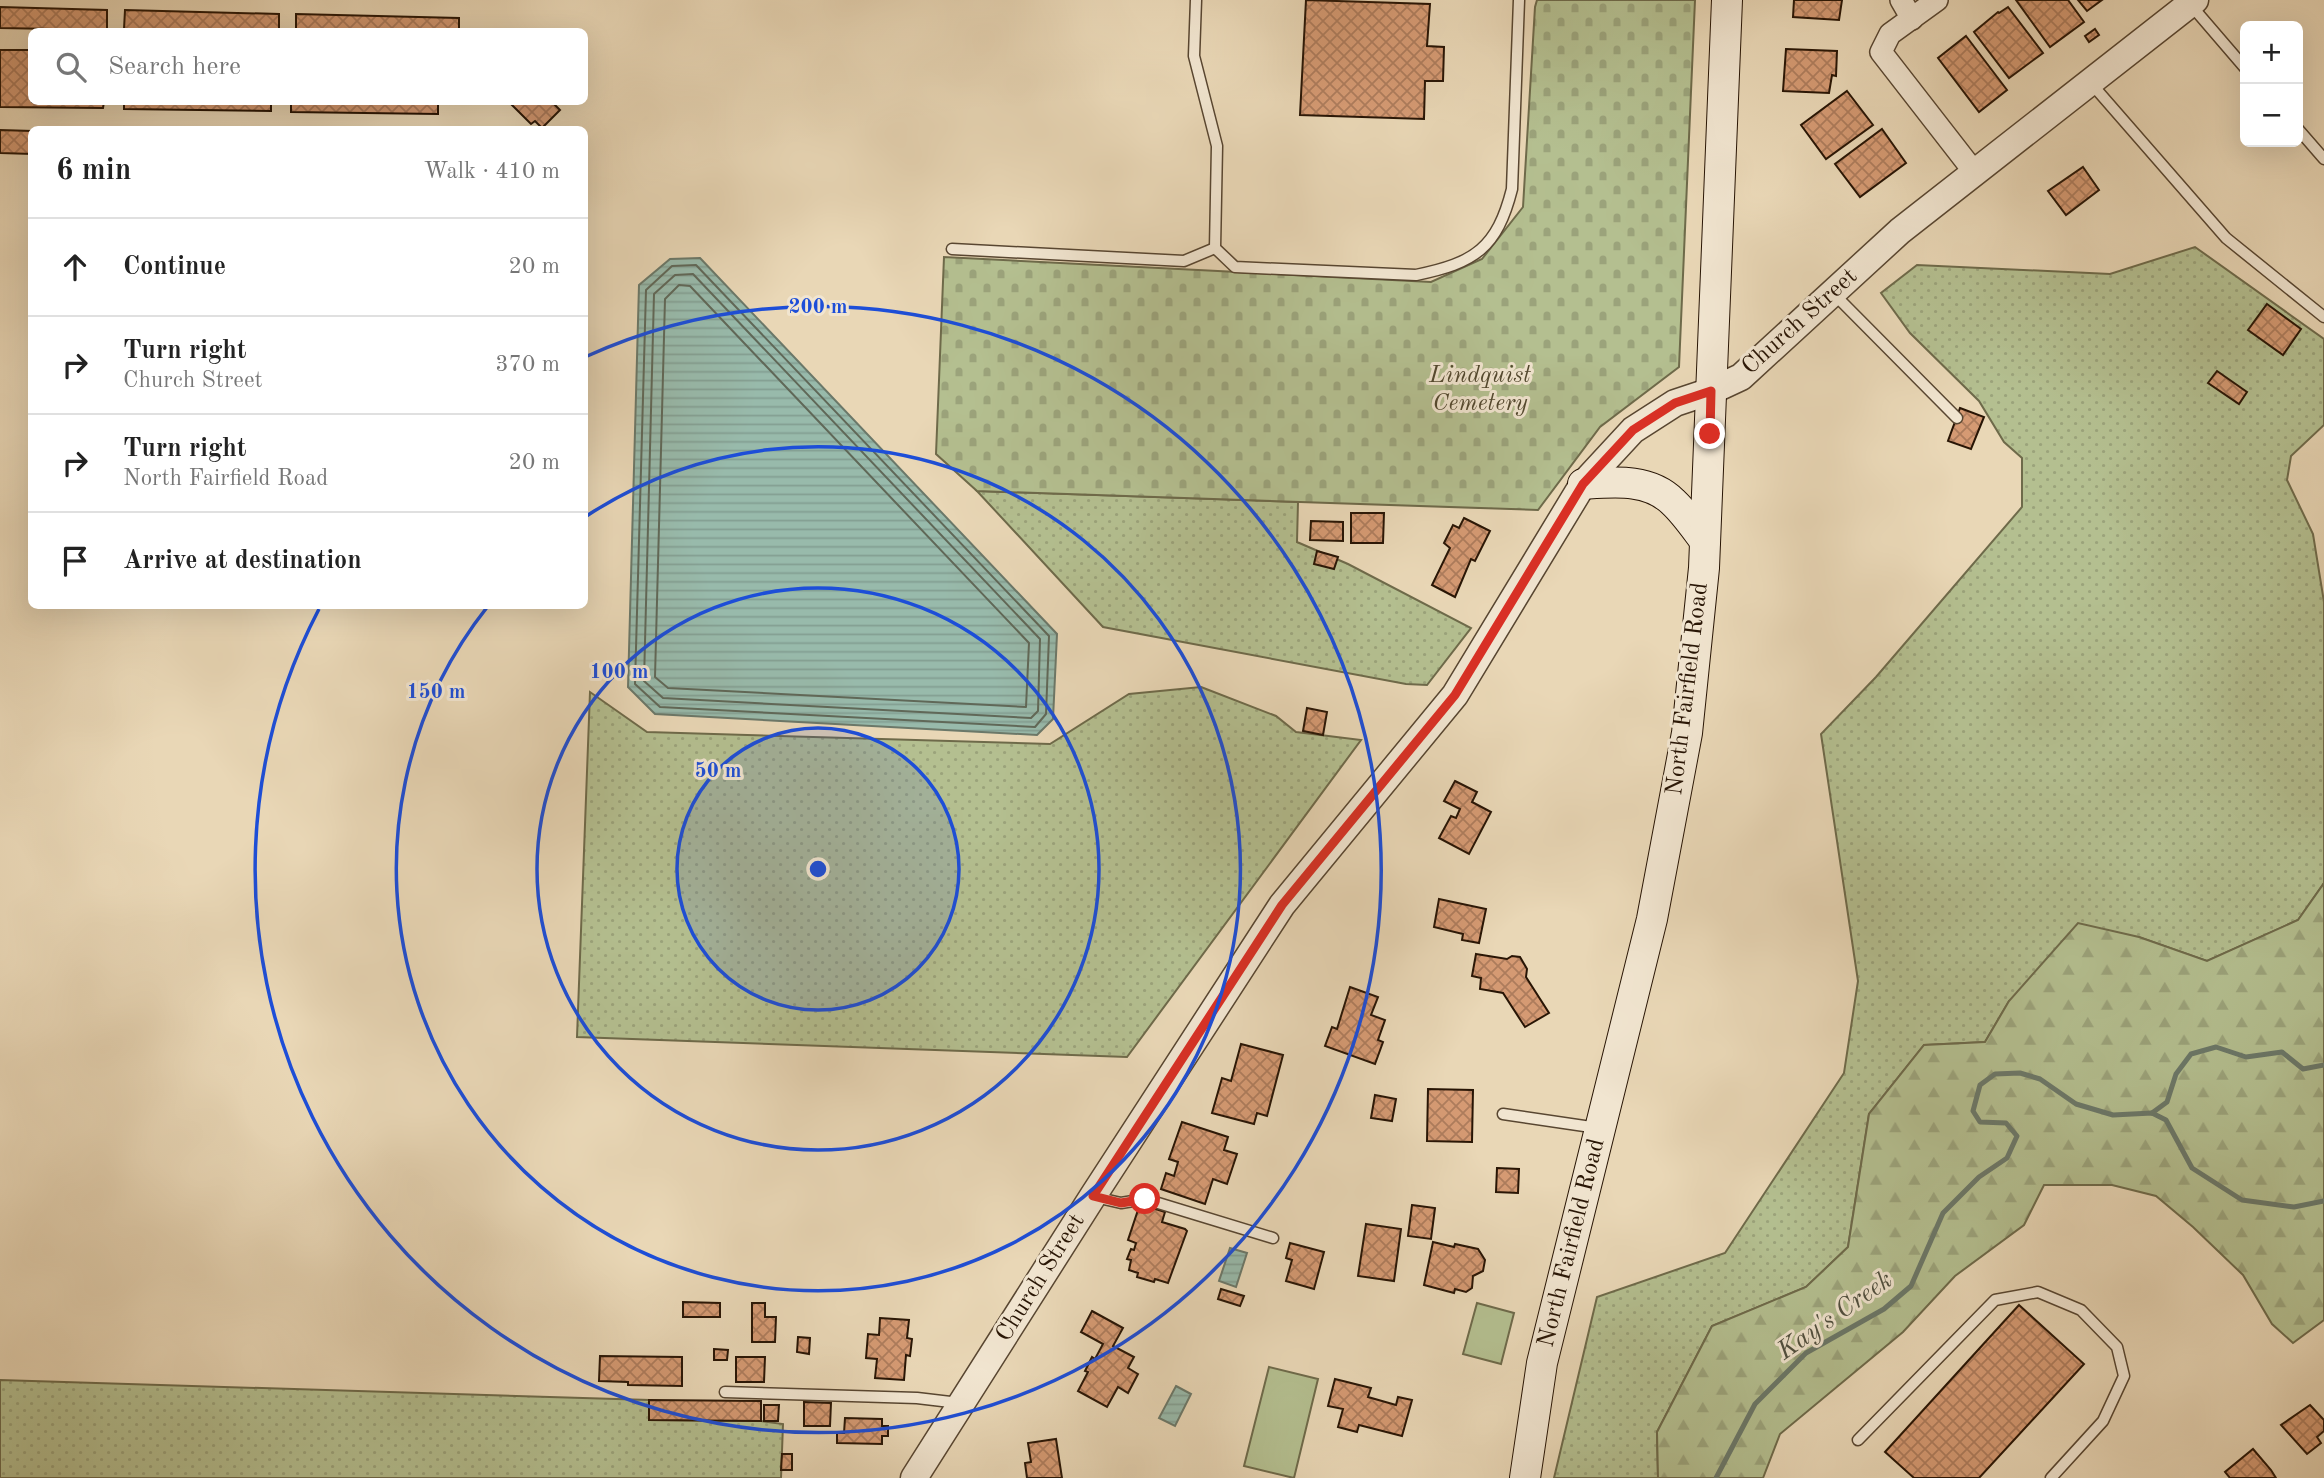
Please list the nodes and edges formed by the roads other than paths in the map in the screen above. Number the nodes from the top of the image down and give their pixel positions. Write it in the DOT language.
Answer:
graph roads {
  1 [pos="1196,0"];
  2 [pos="1519,0"];
  3 [pos="1727,0"];
  4 [pos="1937,0"];
  5 [pos="2193,2"];
  6 [pos="1907,9"];
  7 [pos="2240,62"];
  8 [pos="2089,82"];
  9 [pos="2303,135"];
  10 [pos="2324,159"];
  11 [pos="1975,173"];
  12 [pos="1215,248"];
  13 [pos="952,249"];
  14 [pos="1833,293"];
  15 [pos="2324,317"];
  16 [pos="1711,391"];
  17 [pos="1957,418"];
  18 [pos="1583,484"];
  19 [pos="1705,541"];
  20 [pos="1503,1114"];
  21 [pos="1600,1128"];
  22 [pos="1093,1196"];
  23 [pos="1273,1238"];
  24 [pos="725,1392"];
  25 [pos="962,1403"];
  26 [pos="1858,1440"];
  27 [pos="914,1478"];
  28 [pos="1525,1478"];
  29 [pos="2051,1478"];
  1 -- 12 [label="lane"];
  2 -- 12 [label="lane"];
  3 -- 16 [label="main road, North Fairfield Road"];
  4 -- 6 [label="street"];
  5 -- 7 [label="lane"];
  5 -- 8 [label="street, Church Street"];
  6 -- 11 [label="street"];
  8 -- 11 [label="street, Church Street"];
  8 -- 15 [label="lane"];
  9 -- 10 [label="lane"];
  11 -- 14 [label="street, Church Street"];
  12 -- 13 [label="lane"];
  14 -- 16 [label="street, Church Street"];
  14 -- 17 [label="lane"];
  16 -- 18 [label="street, Church Street"];
  16 -- 19 [label="main road, North Fairfield Road"];
  18 -- 19 [label="main road"];
  18 -- 22 [label="street, Church Street"];
  19 -- 21 [label="main road, North Fairfield Road"];
  20 -- 21 [label="lane"];
  21 -- 28 [label="main road, North Fairfield Road"];
  22 -- 23 [label="lane"];
  22 -- 25 [label="street, Church Street"];
  24 -- 25 [label="lane"];
  25 -- 27 [label="street, Church Street"];
  26 -- 29 [label="lane"];
}
